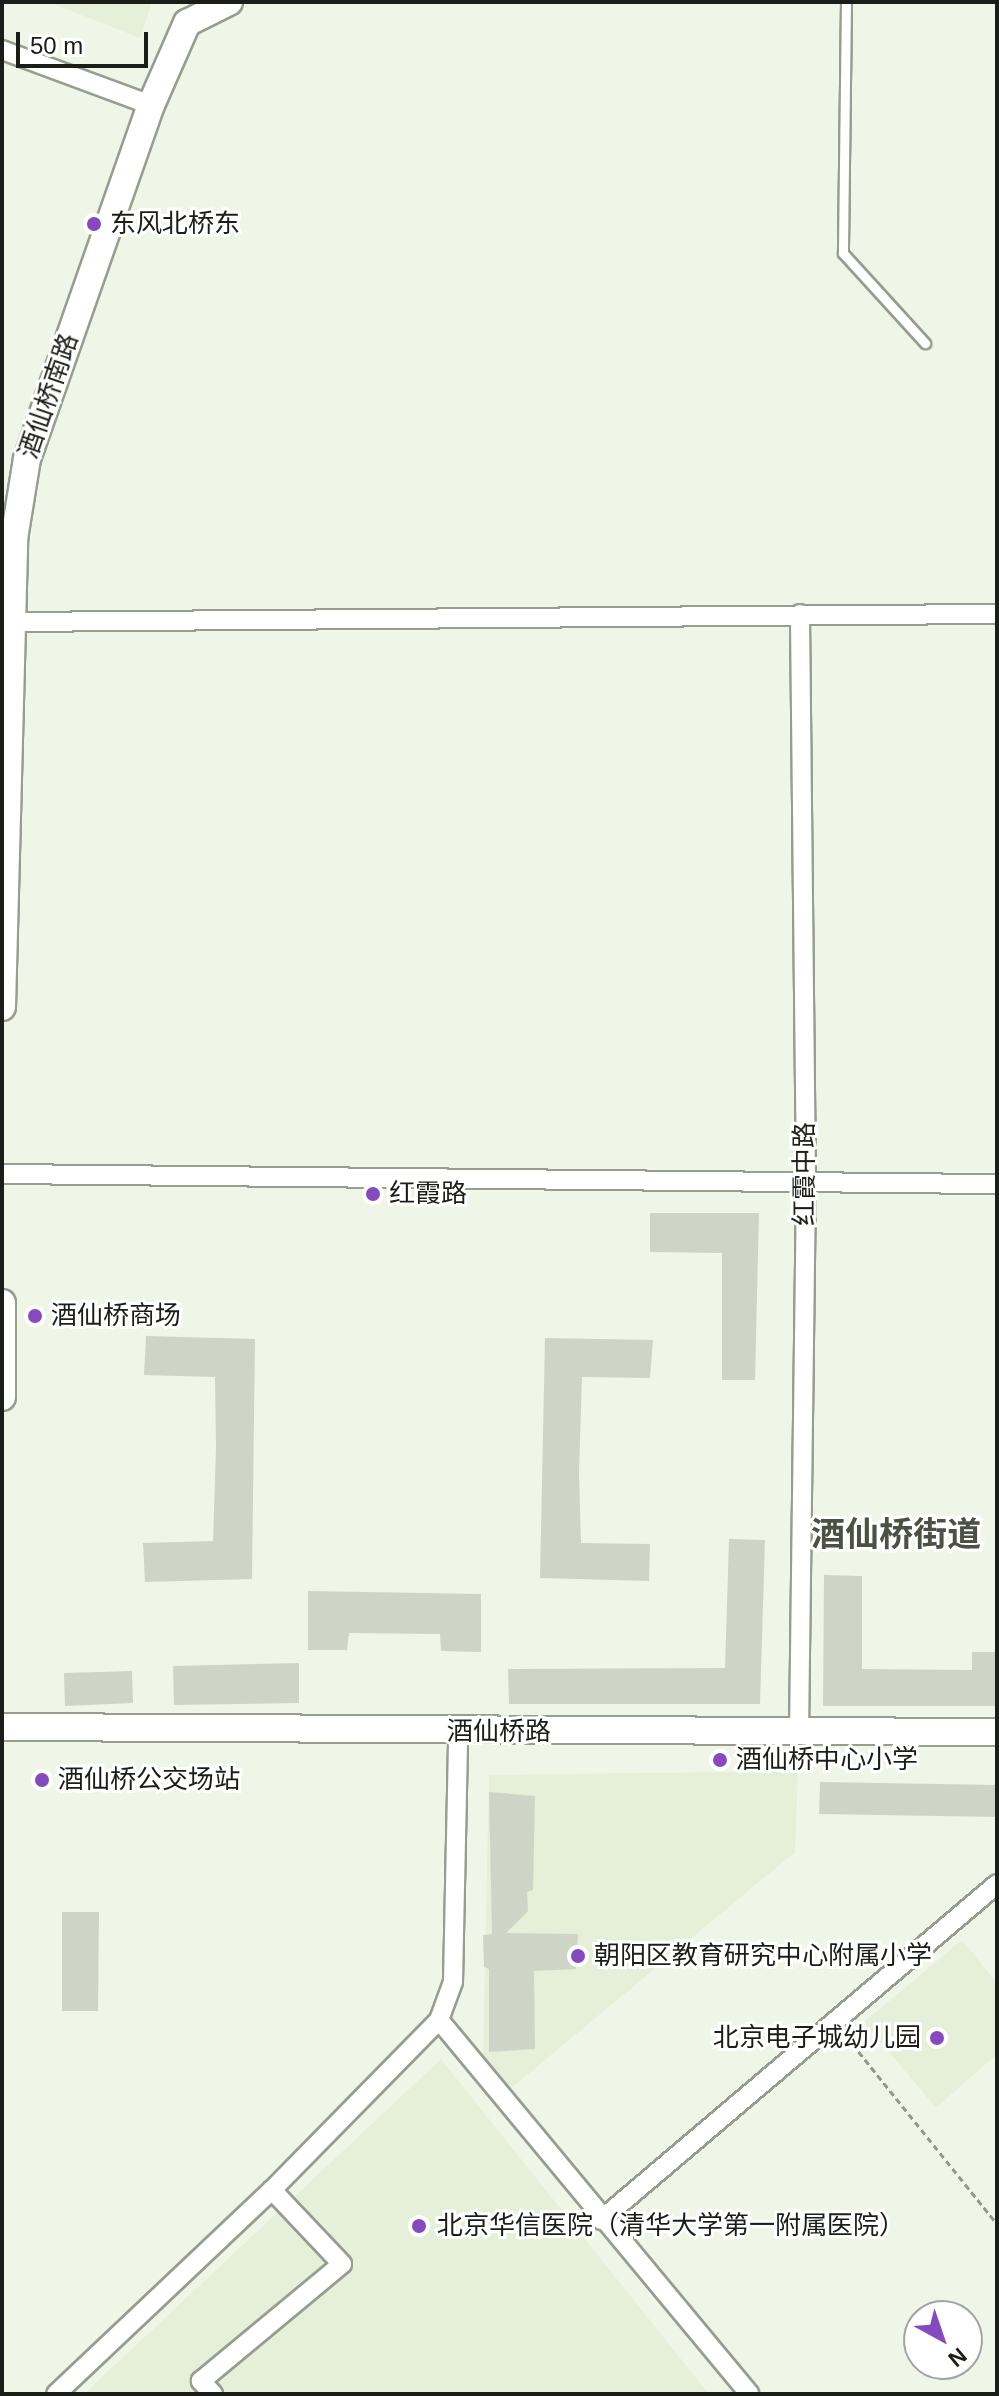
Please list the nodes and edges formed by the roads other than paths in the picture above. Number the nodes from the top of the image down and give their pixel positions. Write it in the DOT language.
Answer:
graph roads {
  1 [pos="229,2"];
  2 [pos="846,2"];
  3 [pos="188,9"];
  4 [pos="2,50"];
  5 [pos="155,97"];
  6 [pos="925,343"];
  7 [pos="800,614"];
  8 [pos="997,614"];
  9 [pos="12,622"];
  10 [pos="2,1007"];
  11 [pos="2,1174"];
  12 [pos="806,1181"];
  13 [pos="997,1184"];
  14 [pos="2,1303"];
  15 [pos="2,1397"];
  16 [pos="2,1727"];
  17 [pos="997,1732"];
  18 [pos="458,1733"];
  19 [pos="799,1733"];
  20 [pos="997,1884"];
  21 [pos="439,2020"];
  22 [pos="272,2190"];
  23 [pos="601,2220"];
  24 [pos="56,2394"];
  25 [pos="213,2394"];
  26 [pos="750,2394"];
  1 -- 3 [label="street, 酒仙桥南路"];
  2 -- 6 [label="lane"];
  3 -- 5 [label="street, 酒仙桥南路"];
  4 -- 5 [label="street"];
  5 -- 9 [label="street, 酒仙桥南路"];
  7 -- 8 [label="street"];
  7 -- 9 [label="street"];
  7 -- 12 [label="street, 红霞中路"];
  9 -- 10 [label="street, 酒仙桥南路"];
  11 -- 12 [label="street"];
  12 -- 13 [label="street"];
  12 -- 19 [label="street, 红霞中路"];
  14 -- 15 [label="street"];
  16 -- 18 [label="street, 酒仙桥路"];
  17 -- 19 [label="street, 酒仙桥路"];
  18 -- 19 [label="street, 酒仙桥路"];
  18 -- 21 [label="street"];
  20 -- 23 [label="street"];
  21 -- 22 [label="street"];
  21 -- 23 [label="street"];
  22 -- 24 [label="street"];
  22 -- 25 [label="street"];
  23 -- 26 [label="street"];
}
